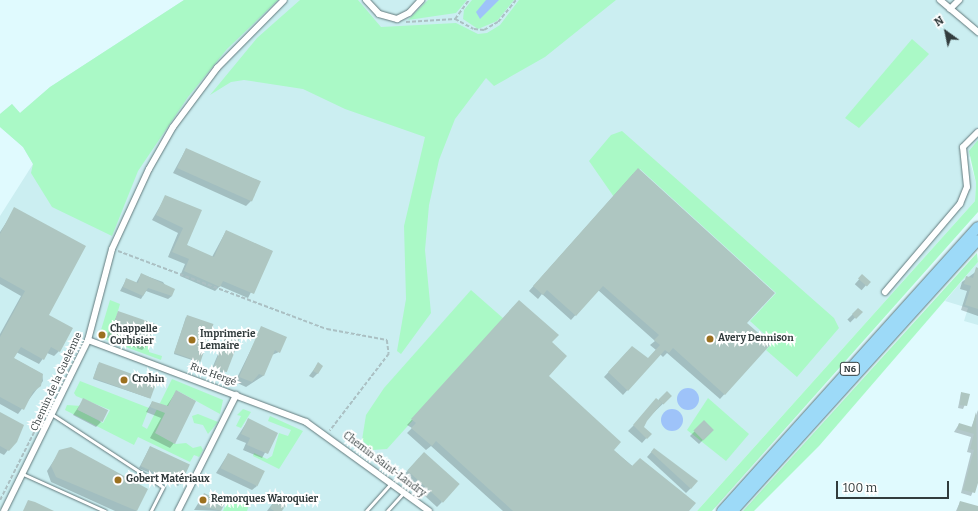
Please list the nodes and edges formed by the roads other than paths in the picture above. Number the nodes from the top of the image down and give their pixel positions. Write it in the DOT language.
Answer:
graph roads {
  1 [pos="284,0"];
  2 [pos="366,0"];
  3 [pos="421,0"];
  4 [pos="940,0"];
  5 [pos="959,0"];
  6 [pos="950,9"];
  7 [pos="978,32"];
  8 [pos="978,132"];
  9 [pos="978,227"];
  10 [pos="978,240"];
  11 [pos="885,292"];
  12 [pos="88,340"];
  13 [pos="236,395"];
  14 [pos="53,415"];
  15 [pos="327,435"];
  16 [pos="23,474"];
  17 [pos="391,482"];
  18 [pos="404,491"];
  19 [pos="4,511"];
  20 [pos="105,511"];
  21 [pos="151,511"];
  22 [pos="178,511"];
  23 [pos="366,511"];
  24 [pos="387,511"];
  25 [pos="429,511"];
  26 [pos="722,511"];
  27 [pos="733,511"];
  1 -- 12 [label="street, Chemin de la Guelenne"];
  2 -- 3 [label="street"];
  4 -- 6 [label="street"];
  5 -- 6 [label="street"];
  6 -- 7 [label="street"];
  8 -- 11 [label="street"];
  9 -- 26 [label="main road, N6"];
  10 -- 27 [label="main road, N6"];
  12 -- 13 [label="street, Rue Hergé"];
  12 -- 14 [label="street, Chemin de la Guelenne"];
  13 -- 15 [label="street, Rue Hergé"];
  13 -- 22 [label="street"];
  14 -- 16 [label="street, Chemin de la Guelenne"];
  14 -- 21 [label="lane"];
  15 -- 17 [label="street, Chemin Saint-Landry"];
  16 -- 19 [label="street, Chemin de la Guelenne"];
  16 -- 20 [label="lane"];
  17 -- 18 [label="street, Chemin Saint-Landry"];
  17 -- 23 [label="lane"];
  18 -- 24 [label="lane"];
  18 -- 25 [label="street, Chemin Saint-Landry"];
}
